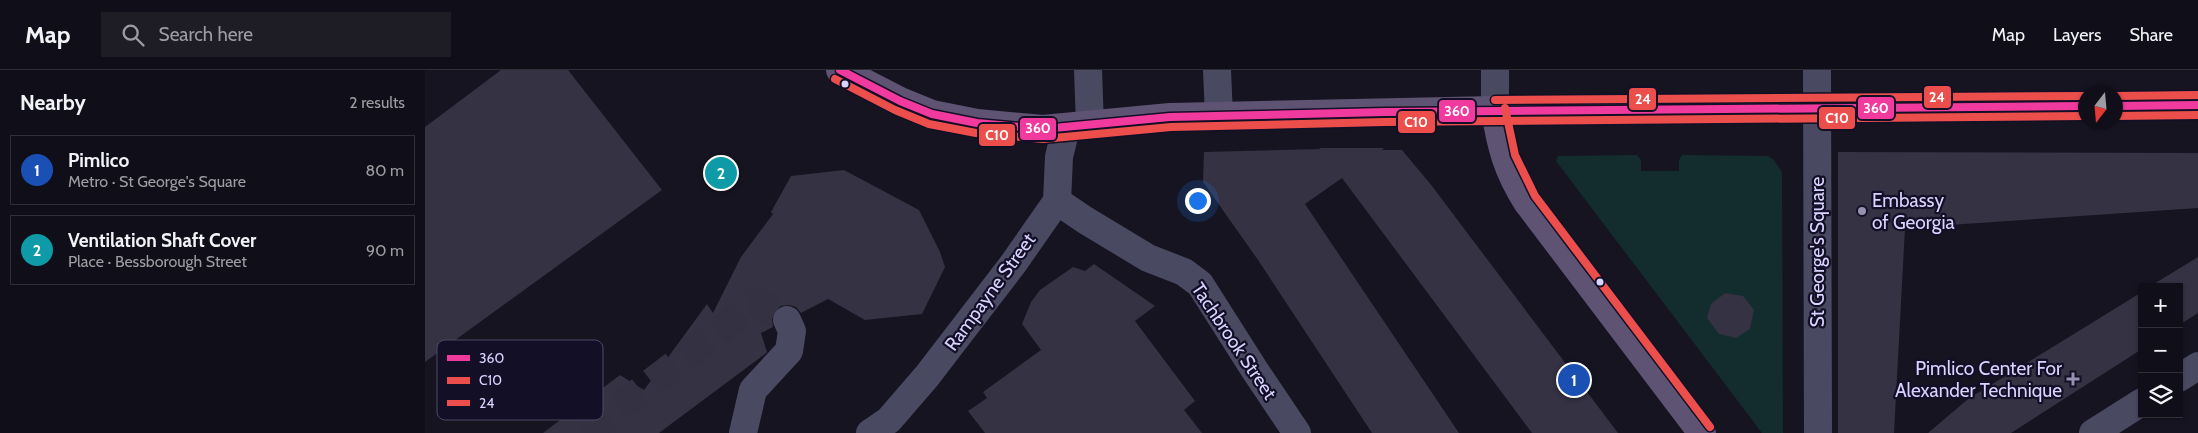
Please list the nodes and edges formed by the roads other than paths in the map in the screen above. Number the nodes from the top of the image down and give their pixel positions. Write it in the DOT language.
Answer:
graph roads {
  1 [pos="840,70"];
  2 [pos="1088,70"];
  3 [pos="1217,70"];
  4 [pos="1495,70"];
  5 [pos="1817,70"];
  6 [pos="2198,105"];
  7 [pos="2078,106"];
  8 [pos="2123,106"];
  9 [pos="1817,109"];
  10 [pos="1495,110"];
  11 [pos="1219,116"];
  12 [pos="1078,126"];
  13 [pos="1057,201"];
  14 [pos="787,320"];
  15 [pos="2198,366"];
  16 [pos="2183,375"];
  17 [pos="2138,405"];
  18 [pos="743,433"];
  19 [pos="870,433"];
  20 [pos="1297,433"];
  21 [pos="1702,433"];
  22 [pos="1818,433"];
  23 [pos="2093,433"];
  1 -- 12 [label="main road"];
  2 -- 12 [label="street"];
  3 -- 11 [label="street"];
  4 -- 10 [label="street"];
  5 -- 9 [label="street, St George's Square"];
  6 -- 8 [label="street"];
  7 -- 9 [label="street"];
  9 -- 10 [label="street"];
  9 -- 22 [label="street, St George's Square"];
  10 -- 11 [label="main road"];
  10 -- 21 [label="main road"];
  11 -- 12 [label="main road"];
  12 -- 13 [label="street"];
  13 -- 19 [label="street, Rampayne Street"];
  13 -- 20 [label="street, Tachbrook Street"];
  14 -- 18 [label="street"];
  15 -- 16 [label="street"];
  17 -- 23 [label="street"];
}
